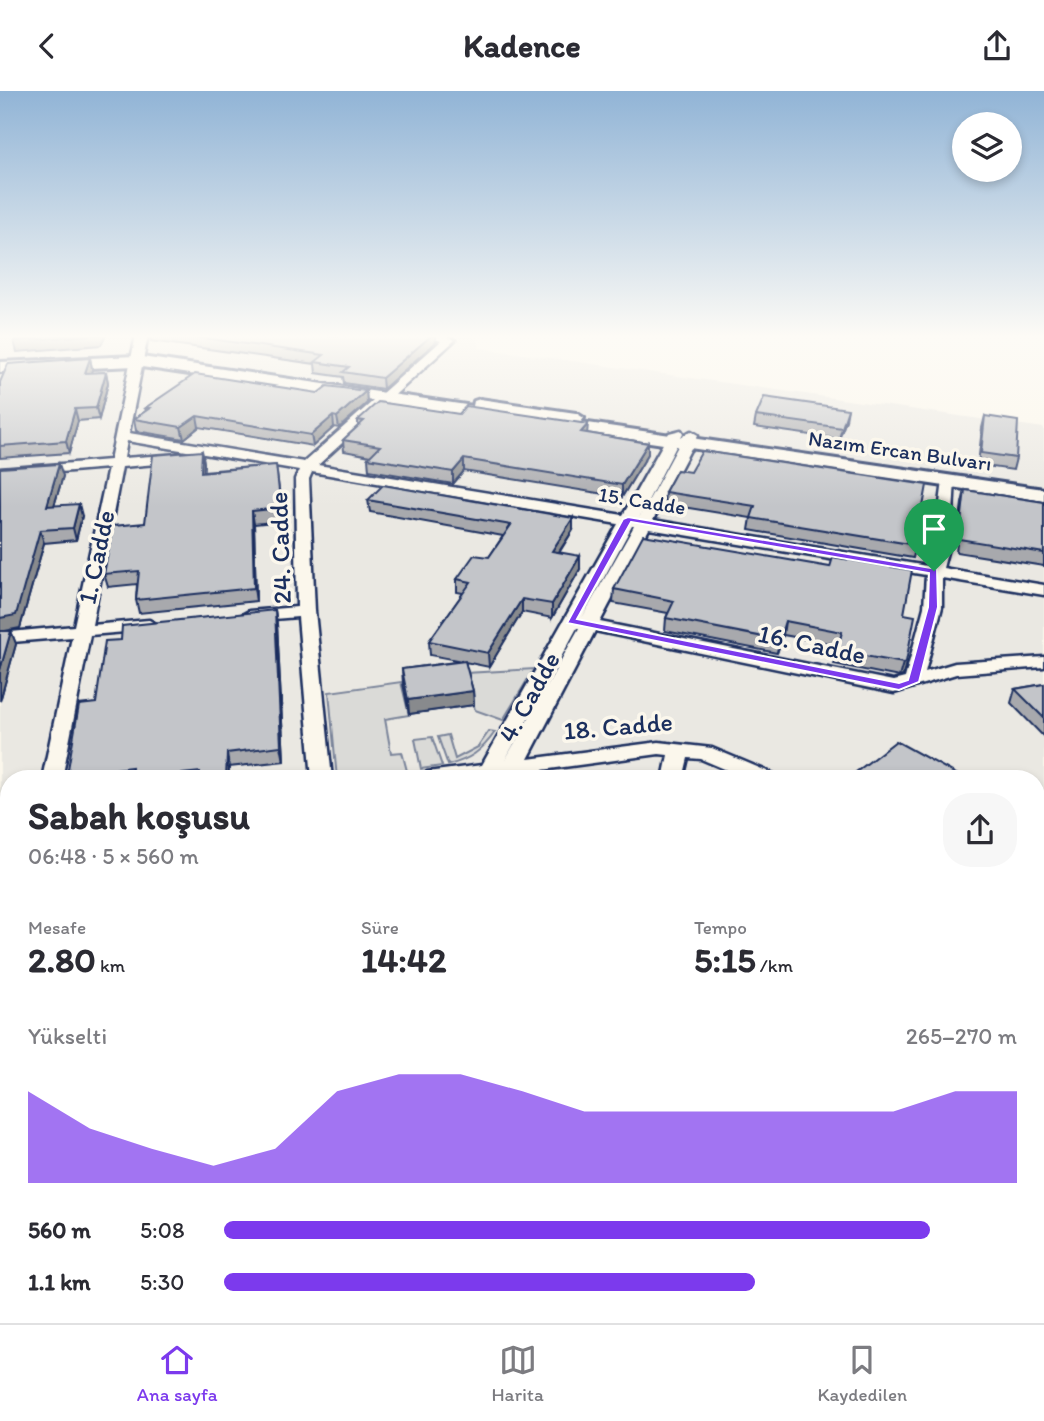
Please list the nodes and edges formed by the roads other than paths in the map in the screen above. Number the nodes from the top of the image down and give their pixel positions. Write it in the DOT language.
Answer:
graph roads {
  1 [pos="129,392"];
  2 [pos="379,392"];
  3 [pos="390,394"];
  4 [pos="121,436"];
  5 [pos="682,438"];
  6 [pos="232,454"];
  7 [pos="116,458"];
  8 [pos="0,464"];
  9 [pos="308,466"];
  10 [pos="0,473"];
  11 [pos="950,481"];
  12 [pos="1044,487"];
  13 [pos="1044,495"];
  14 [pos="636,521"];
  15 [pos="934,571"];
  16 [pos="1044,590"];
  17 [pos="306,611"];
  18 [pos="227,618"];
  19 [pos="173,623"];
  20 [pos="580,623"];
  21 [pos="80,631"];
  22 [pos="0,638"];
  23 [pos="1044,662"];
  24 [pos="913,682"];
  25 [pos="680,749"];
  26 [pos="54,770"];
  27 [pos="321,770"];
  28 [pos="500,770"];
  29 [pos="500,770"];
  30 [pos="515,770"];
  31 [pos="675,770"];
  32 [pos="748,770"];
  1 -- 4 [label="street, 1. Cadde"];
  2 -- 3 [label="main road, Nazım Ercan Bulvarı"];
  3 -- 5 [label="main road, Nazım Ercan Bulvarı"];
  3 -- 9 [label="street, 24. Cadde"];
  4 -- 6 [label="street, 15. Cadde"];
  4 -- 7 [label="street, 1. Cadde"];
  5 -- 11 [label="main road, Nazım Ercan Bulvarı"];
  5 -- 12 [label="main road, Nazım Ercan Bulvarı"];
  5 -- 14 [label="street, 4. Cadde"];
  6 -- 7 [label="street, 15. Cadde"];
  6 -- 9 [label="street, 15. Cadde"];
  7 -- 8 [label="street, 15. Cadde"];
  7 -- 10 [label="street, 15. Cadde"];
  7 -- 21 [label="street, 1. Cadde"];
  9 -- 14 [label="street, 15. Cadde"];
  9 -- 17 [label="street, 24. Cadde"];
  11 -- 13 [label="main road, Nazım Ercan Bulvarı"];
  11 -- 15 [label="street"];
  14 -- 15 [label="street, 15. Cadde"];
  14 -- 20 [label="street, 4. Cadde"];
  15 -- 16 [label="street, 15. Cadde"];
  15 -- 24 [label="street"];
  17 -- 18 [label="street"];
  17 -- 27 [label="street, 24. Cadde"];
  19 -- 21 [label="street"];
  20 -- 24 [label="street, 16. Cadde"];
  20 -- 28 [label="street, 4. Cadde"];
  20 -- 29 [label="street, 4. Cadde"];
  21 -- 22 [label="street"];
  21 -- 26 [label="street, 1. Cadde"];
  23 -- 24 [label="street, 16. Cadde"];
  25 -- 30 [label="street, 18. Cadde"];
  25 -- 31 [label="street"];
  25 -- 32 [label="street, 18. Cadde"];
}
